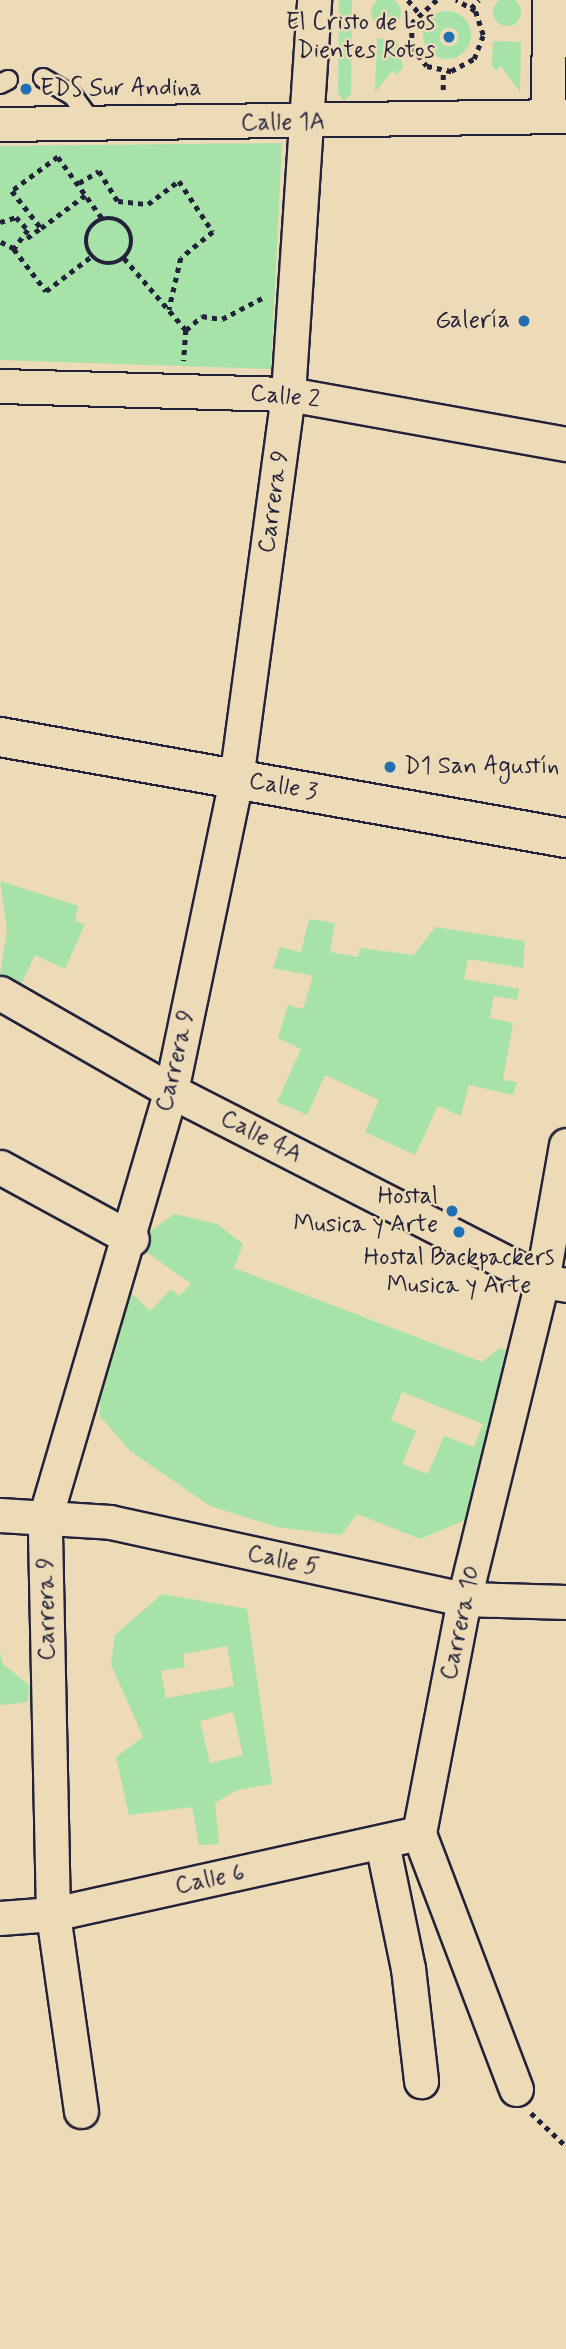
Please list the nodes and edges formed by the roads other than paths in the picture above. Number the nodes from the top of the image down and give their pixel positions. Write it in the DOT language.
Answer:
graph roads {
  1 [pos="314,0"];
  2 [pos="549,0"];
  3 [pos="43,78"];
  4 [pos="557,116"];
  5 [pos="306,123"];
  6 [pos="0,124"];
  7 [pos="93,124"];
  8 [pos="0,386"];
  9 [pos="288,394"];
  10 [pos="566,444"];
  11 [pos="0,737"];
  12 [pos="236,779"];
  13 [pos="566,838"];
  14 [pos="0,993"];
  15 [pos="171,1091"];
  16 [pos="566,1145"];
  17 [pos="0,1167"];
  18 [pos="132,1239"];
  19 [pos="554,1283"];
  20 [pos="0,1515"];
  21 [pos="45,1518"];
  22 [pos="464,1599"];
  23 [pos="566,1601"];
  24 [pos="419,1833"];
  25 [pos="382,1843"];
  26 [pos="53,1914"];
  27 [pos="0,1918"];
  28 [pos="421,2081"];
  29 [pos="516,2090"];
  30 [pos="82,2111"];
  1 -- 5 [label="street, Carrera 9"];
  2 -- 4 [label="street"];
  3 -- 7 [label="lane"];
  4 -- 5 [label="street, Calle 1A"];
  5 -- 7 [label="street, Calle 1A"];
  5 -- 9 [label="street, Carrera 9"];
  6 -- 7 [label="street, Calle 1A"];
  8 -- 9 [label="street, Calle 2"];
  9 -- 10 [label="street, Calle 2"];
  9 -- 12 [label="street, Carrera 9"];
  11 -- 12 [label="main road, Calle 3"];
  12 -- 13 [label="main road, Calle 3"];
  12 -- 15 [label="street, Carrera 9"];
  14 -- 15 [label="street, Calle 4A"];
  15 -- 18 [label="street, Carrera 9"];
  15 -- 19 [label="street, Calle 4A"];
  16 -- 19 [label="street, Carrera 10"];
  17 -- 18 [label="street"];
  18 -- 21 [label="street, Carrera 9"];
  19 -- 22 [label="street, Carrera 10"];
  20 -- 21 [label="street, Calle 5"];
  21 -- 22 [label="street, Calle 5"];
  21 -- 26 [label="street, Carrera 9"];
  22 -- 23 [label="street, Calle 5"];
  22 -- 24 [label="street, Carrera 10"];
  24 -- 25 [label="street, Calle 6"];
  24 -- 29 [label="street"];
  25 -- 26 [label="street, Calle 6"];
  25 -- 28 [label="street"];
  26 -- 27 [label="street, Calle 6"];
  26 -- 30 [label="street, Carrera 9"];
}
